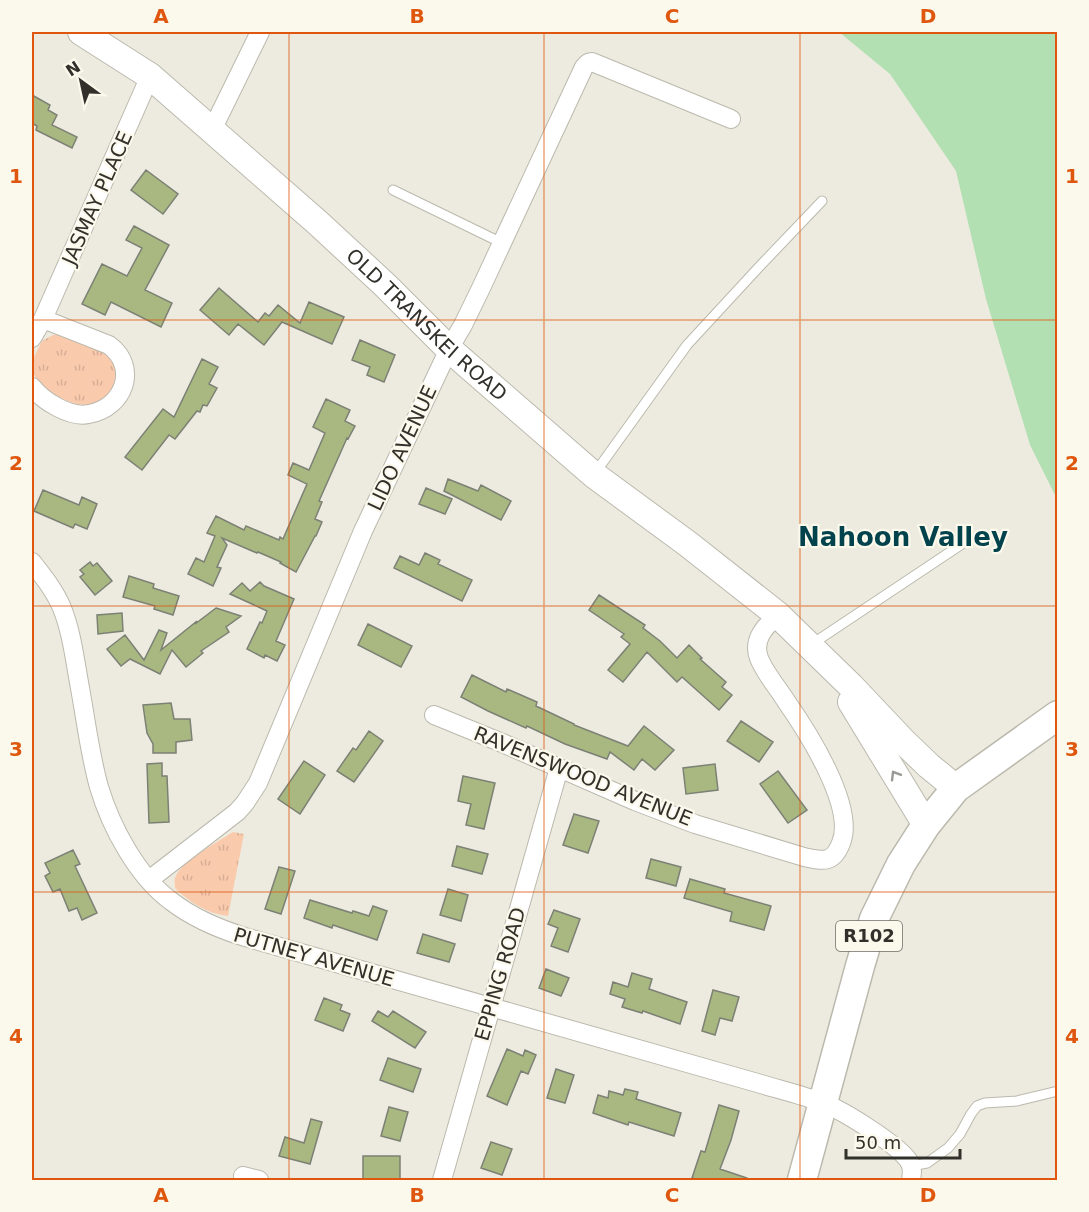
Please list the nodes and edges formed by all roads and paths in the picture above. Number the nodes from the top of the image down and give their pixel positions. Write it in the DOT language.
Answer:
graph roads {
  1 [pos="81,32"];
  2 [pos="260,32"];
  3 [pos="150,76"];
  4 [pos="731,119"];
  5 [pos="212,130"];
  6 [pos="393,190"];
  7 [pos="822,201"];
  8 [pos="502,243"];
  9 [pos="43,319"];
  10 [pos="32,338"];
  11 [pos="449,350"];
  12 [pos="32,387"];
  13 [pos="594,475"];
  14 [pos="968,540"];
  15 [pos="32,562"];
  16 [pos="778,615"];
  17 [pos="810,645"];
  18 [pos="831,666"];
  19 [pos="1058,714"];
  20 [pos="434,715"];
  21 [pos="559,768"];
  22 [pos="956,788"];
  23 [pos="926,825"];
  24 [pos="149,880"];
  25 [pos="491,1007"];
  26 [pos="1058,1090"];
  27 [pos="823,1103"];
  28 [pos="911,1173"];
  29 [pos="442,1180"];
  30 [pos="802,1180"];
  1 -- 3 [label="main road, OLD TRANSKEI ROAD"];
  2 -- 5 [label="street"];
  3 -- 5 [label="main road, OLD TRANSKEI ROAD"];
  3 -- 9 [label="street, JASMAY PLACE"];
  4 -- 8 [label="street, LIDO AVENUE"];
  5 -- 11 [label="main road, OLD TRANSKEI ROAD"];
  6 -- 8 [label="lane"];
  7 -- 13 [label="lane"];
  8 -- 11 [label="street, LIDO AVENUE"];
  9 -- 10 [label="street, JASMAY PLACE"];
  9 -- 12 [label="street"];
  11 -- 13 [label="main road, OLD TRANSKEI ROAD"];
  11 -- 24 [label="street, LIDO AVENUE"];
  13 -- 16 [label="main road, OLD TRANSKEI ROAD"];
  14 -- 17 [label="lane"];
  15 -- 24 [label="street, PUTNEY AVENUE"];
  16 -- 17 [label="main road, OLD TRANSKEI ROAD"];
  16 -- 21 [label="street, RAVENSWOOD AVENUE"];
  17 -- 18 [label="main road, OLD TRANSKEI ROAD"];
  18 -- 22 [label="main road, OLD TRANSKEI ROAD"];
  23 -- 18 [label="main road, OLD TRANSKEI ROAD, one-way"];
  19 -- 22 [label="main road, R102"];
  20 -- 21 [label="street, RAVENSWOOD AVENUE"];
  21 -- 25 [label="street, EPPING ROAD"];
  22 -- 23 [label="main road, R102"];
  23 -- 27 [label="main road, R102"];
  24 -- 25 [label="street, PUTNEY AVENUE"];
  25 -- 27 [label="street, PUTNEY AVENUE"];
  25 -- 29 [label="street, EPPING ROAD"];
  26 -- 28 [label="lane"];
  27 -- 28 [label="street, PUTNEY AVENUE"];
  27 -- 30 [label="main road, R102"];
}
